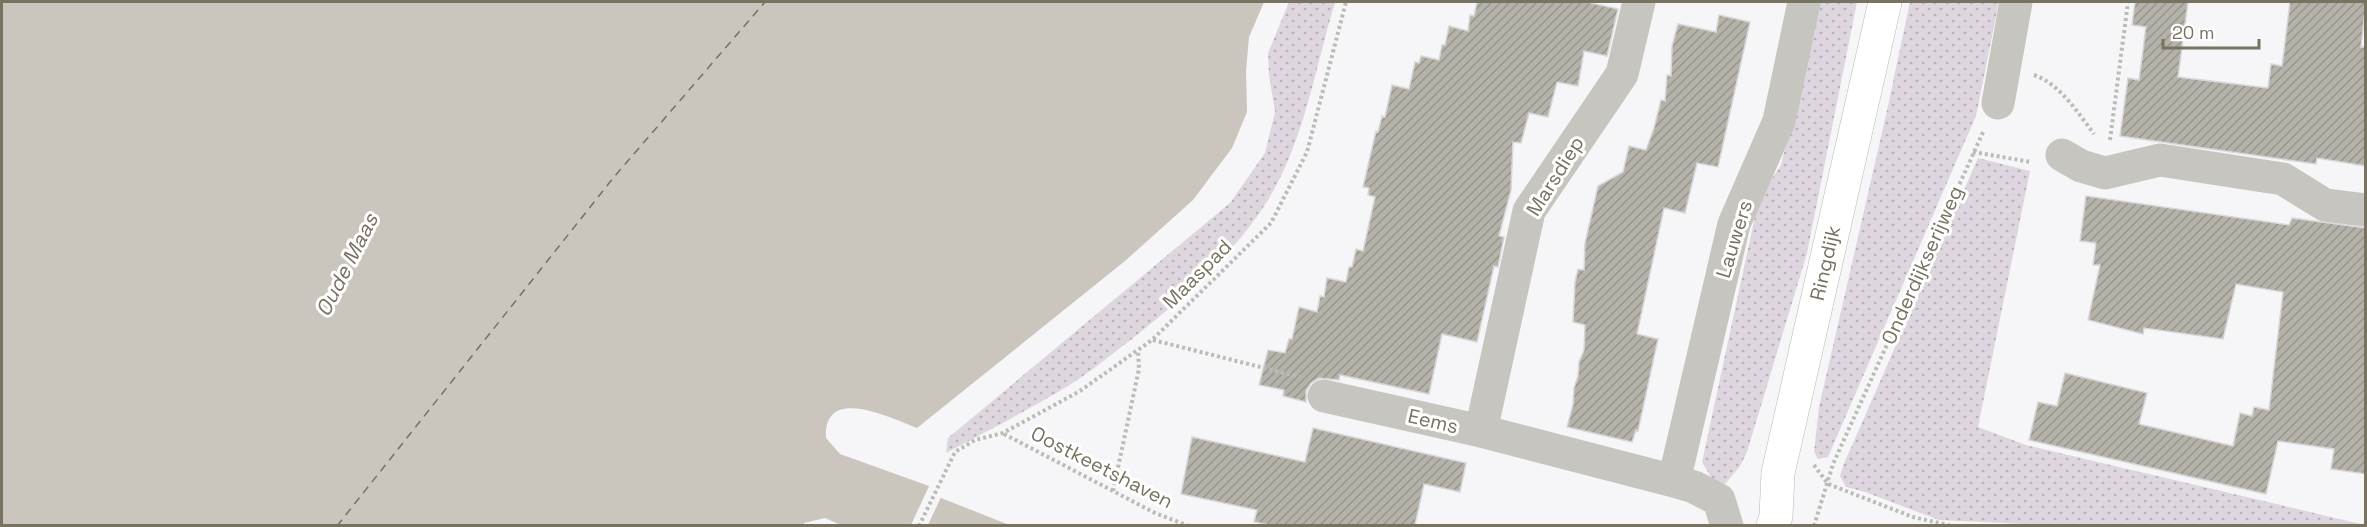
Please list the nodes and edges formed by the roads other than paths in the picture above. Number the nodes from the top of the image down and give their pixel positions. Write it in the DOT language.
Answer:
graph roads {
  1 [pos="1640,2"];
  2 [pos="1804,2"];
  3 [pos="1885,2"];
  4 [pos="2016,2"];
  5 [pos="1998,103"];
  6 [pos="2062,155"];
  7 [pos="2366,210"];
  8 [pos="1324,396"];
  9 [pos="1480,431"];
  10 [pos="1674,481"];
  11 [pos="1723,513"];
  12 [pos="1781,522"];
  1 -- 9 [label="street, Marsdiep"];
  2 -- 10 [label="street, Lauwers"];
  3 -- 12 [label="main road, Ringdijk"];
  4 -- 5 [label="street"];
  6 -- 7 [label="street"];
  8 -- 9 [label="street, Eems"];
  9 -- 10 [label="street, Eems"];
  10 -- 11 [label="street, Eems"];
}
